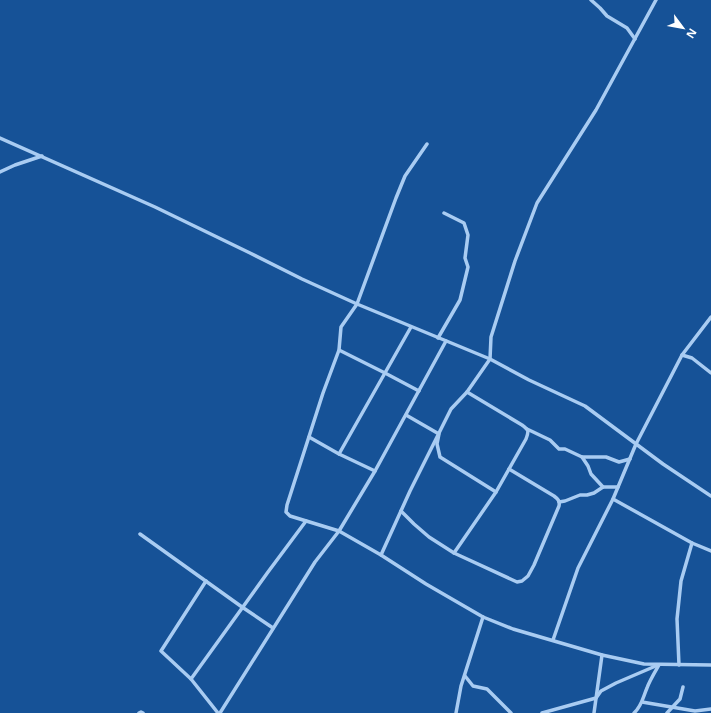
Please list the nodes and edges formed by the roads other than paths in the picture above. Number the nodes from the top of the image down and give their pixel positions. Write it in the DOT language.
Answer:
graph roads {
  1 [pos="591,0"];
  2 [pos="656,0"];
  3 [pos="635,39"];
  4 [pos="0,138"];
  5 [pos="427,144"];
  6 [pos="42,156"];
  7 [pos="0,172"];
  8 [pos="444,213"];
  9 [pos="357,304"];
  10 [pos="711,317"];
  11 [pos="411,327"];
  12 [pos="438,338"];
  13 [pos="446,341"];
  14 [pos="339,350"];
  15 [pos="682,355"];
  16 [pos="490,359"];
  17 [pos="385,373"];
  18 [pos="711,373"];
  19 [pos="419,391"];
  20 [pos="467,392"];
  21 [pos="406,415"];
  22 [pos="527,429"];
  23 [pos="439,434"];
  24 [pos="309,437"];
  25 [pos="636,444"];
  26 [pos="340,454"];
  27 [pos="582,457"];
  28 [pos="630,459"];
  29 [pos="509,469"];
  30 [pos="374,471"];
  31 [pos="603,487"];
  32 [pos="618,487"];
  33 [pos="496,492"];
  34 [pos="710,494"];
  35 [pos="613,499"];
  36 [pos="559,502"];
  37 [pos="401,511"];
  38 [pos="306,521"];
  39 [pos="339,531"];
  40 [pos="140,534"];
  41 [pos="692,543"];
  42 [pos="711,551"];
  43 [pos="454,553"];
  44 [pos="382,555"];
  45 [pos="206,581"];
  46 [pos="242,607"];
  47 [pos="482,617"];
  48 [pos="273,628"];
  49 [pos="553,640"];
  50 [pos="602,655"];
  51 [pos="659,664"];
  52 [pos="679,665"];
  53 [pos="711,665"];
  54 [pos="465,676"];
  55 [pos="191,679"];
  56 [pos="683,687"];
  57 [pos="596,698"];
  58 [pos="642,702"];
  59 [pos="672,707"];
  60 [pos="711,709"];
  61 [pos="636,712"];
  62 [pos="139,713"];
  63 [pos="144,713"];
  64 [pos="219,713"];
  65 [pos="456,713"];
  66 [pos="511,713"];
  67 [pos="542,713"];
  68 [pos="594,713"];
  69 [pos="667,713"];
  1 -- 3 [label="street"];
  2 -- 3 [label="street"];
  3 -- 16 [label="street"];
  4 -- 6 [label="street"];
  5 -- 9 [label="street"];
  6 -- 7 [label="street"];
  6 -- 9 [label="street"];
  8 -- 12 [label="street"];
  9 -- 11 [label="street"];
  9 -- 14 [label="street"];
  10 -- 15 [label="street"];
  11 -- 12 [label="street"];
  11 -- 17 [label="street"];
  12 -- 13 [label="street"];
  13 -- 16 [label="street"];
  13 -- 19 [label="street"];
  14 -- 17 [label="street"];
  14 -- 24 [label="street"];
  15 -- 18 [label="street"];
  15 -- 25 [label="street"];
  16 -- 20 [label="street"];
  16 -- 25 [label="street"];
  17 -- 19 [label="street"];
  17 -- 26 [label="street"];
  19 -- 21 [label="street"];
  20 -- 22 [label="street"];
  20 -- 23 [label="street"];
  21 -- 23 [label="street"];
  21 -- 30 [label="street"];
  22 -- 27 [label="street"];
  22 -- 29 [label="street"];
  23 -- 33 [label="street"];
  23 -- 37 [label="street"];
  24 -- 26 [label="street"];
  24 -- 38 [label="street"];
  25 -- 28 [label="street"];
  25 -- 34 [label="street"];
  26 -- 30 [label="street"];
  27 -- 28 [label="street"];
  27 -- 31 [label="street"];
  28 -- 32 [label="street"];
  29 -- 33 [label="street"];
  29 -- 36 [label="street"];
  30 -- 39 [label="street"];
  31 -- 32 [label="street"];
  31 -- 36 [label="street"];
  32 -- 35 [label="street"];
  33 -- 43 [label="street"];
  35 -- 41 [label="street"];
  35 -- 49 [label="street"];
  36 -- 43 [label="street"];
  37 -- 43 [label="street"];
  37 -- 44 [label="street"];
  38 -- 39 [label="street"];
  38 -- 46 [label="street"];
  39 -- 44 [label="street"];
  39 -- 48 [label="street"];
  40 -- 45 [label="street"];
  41 -- 42 [label="street"];
  41 -- 52 [label="street"];
  44 -- 47 [label="street"];
  45 -- 46 [label="street"];
  45 -- 55 [label="street"];
  46 -- 48 [label="street"];
  46 -- 55 [label="street"];
  47 -- 49 [label="street"];
  47 -- 54 [label="street"];
  48 -- 64 [label="street"];
  49 -- 50 [label="street"];
  50 -- 51 [label="street"];
  50 -- 57 [label="street"];
  51 -- 52 [label="street"];
  51 -- 57 [label="street"];
  51 -- 58 [label="street"];
  52 -- 53 [label="street"];
  54 -- 65 [label="street"];
  54 -- 66 [label="street"];
  55 -- 64 [label="street"];
  56 -- 59 [label="street"];
  57 -- 67 [label="street"];
  57 -- 68 [label="street"];
  58 -- 59 [label="street"];
  58 -- 61 [label="street"];
  59 -- 60 [label="street"];
  59 -- 69 [label="street"];
  62 -- 63 [label="street"];
}
